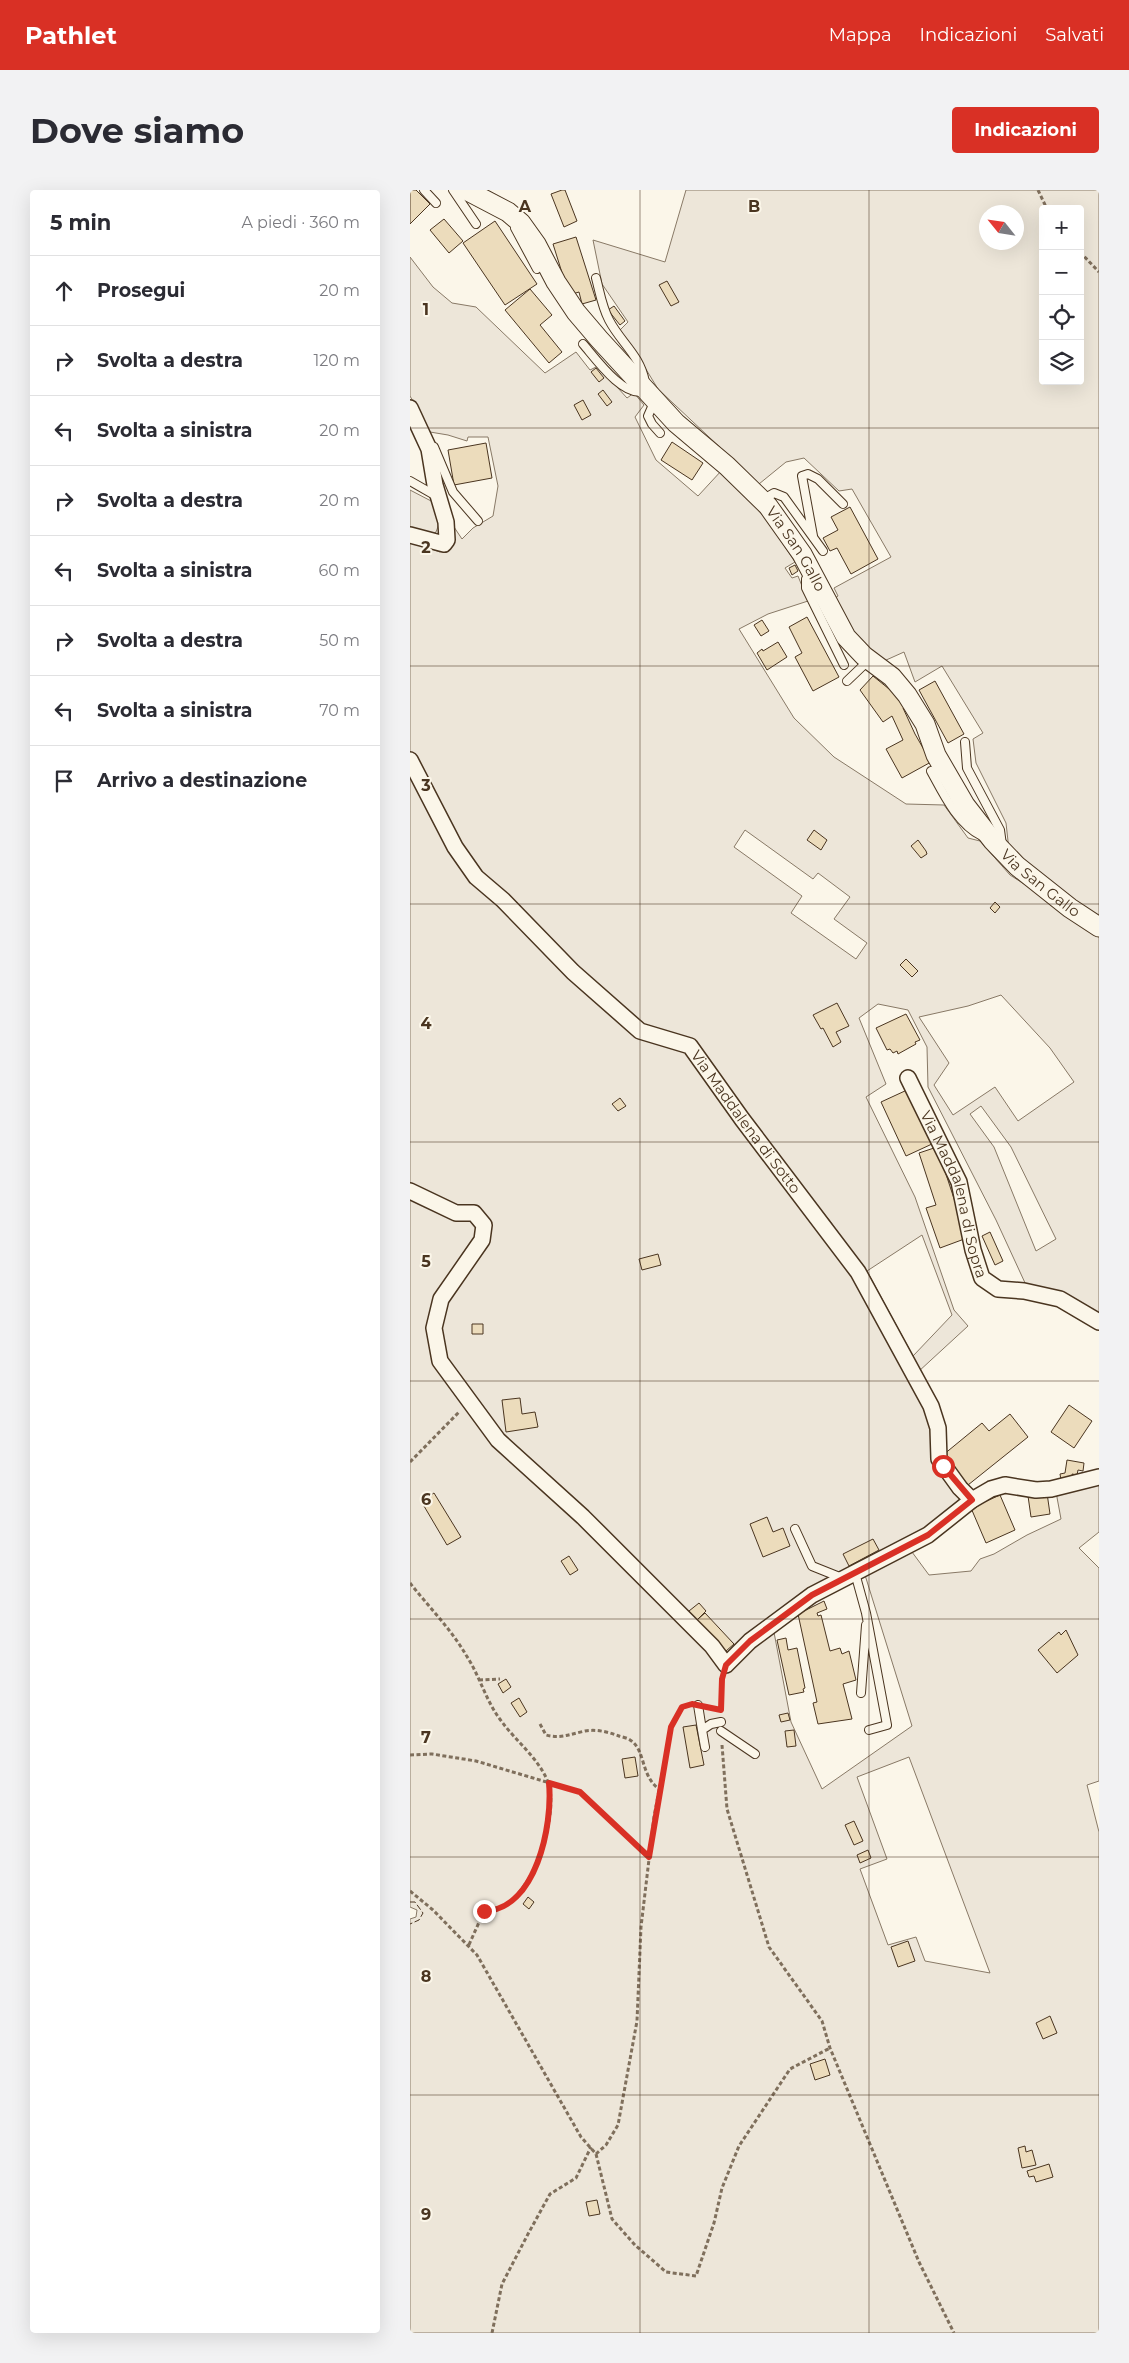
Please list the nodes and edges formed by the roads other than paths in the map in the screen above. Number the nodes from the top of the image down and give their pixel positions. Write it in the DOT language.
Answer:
graph roads {
  1 [pos="424,190"];
  2 [pos="453,190"];
  3 [pos="466,190"];
  4 [pos="436,203"];
  5 [pos="508,212"];
  6 [pos="476,224"];
  7 [pos="537,269"];
  8 [pos="596,278"];
  9 [pos="583,344"];
  10 [pos="650,395"];
  11 [pos="410,408"];
  12 [pos="660,433"];
  13 [pos="427,442"];
  14 [pos="410,481"];
  15 [pos="439,498"];
  16 [pos="762,500"];
  17 [pos="843,504"];
  18 [pos="478,521"];
  19 [pos="410,535"];
  20 [pos="813,536"];
  21 [pos="823,551"];
  22 [pos="812,571"];
  23 [pos="869,660"];
  24 [pos="844,665"];
  25 [pos="846,680"];
  26 [pos="965,742"];
  27 [pos="410,760"];
  28 [pos="931,772"];
  29 [pos="998,846"];
  30 [pos="1099,927"];
  31 [pos="908,1078"];
  32 [pos="410,1191"];
  33 [pos="1099,1322"];
  34 [pos="1099,1477"];
  35 [pos="972,1500"];
  36 [pos="794,1529"];
  37 [pos="849,1576"];
  38 [pos="866,1613"];
  39 [pos="861,1693"];
  40 [pos="698,1705"];
  41 [pos="721,1722"];
  42 [pos="702,1730"];
  43 [pos="869,1730"];
  44 [pos="721,1732"];
  45 [pos="705,1747"];
  46 [pos="755,1754"];
  1 -- 4 [label="lane"];
  2 -- 6 [label="lane"];
  3 -- 5 [label="street, Via San Gallo"];
  5 -- 7 [label="lane"];
  5 -- 10 [label="street, Via San Gallo"];
  8 -- 10 [label="lane"];
  9 -- 10 [label="lane"];
  10 -- 12 [label="lane"];
  10 -- 16 [label="street, Via San Gallo"];
  11 -- 13 [label="street"];
  13 -- 15 [label="street"];
  13 -- 18 [label="lane"];
  14 -- 15 [label="lane"];
  15 -- 19 [label="street"];
  16 -- 20 [label="lane"];
  16 -- 22 [label="street, Via San Gallo"];
  17 -- 20 [label="lane"];
  20 -- 21 [label="lane"];
  22 -- 23 [label="street, Via San Gallo"];
  22 -- 24 [label="lane"];
  23 -- 25 [label="lane"];
  23 -- 29 [label="street, Via San Gallo"];
  26 -- 29 [label="lane"];
  27 -- 35 [label="street, Via Maddalena di Sotto"];
  28 -- 29 [label="lane"];
  29 -- 30 [label="street, Via San Gallo"];
  31 -- 33 [label="street, Via Maddalena di Sopra"];
  32 -- 37 [label="street"];
  34 -- 35 [label="street"];
  35 -- 37 [label="street"];
  36 -- 37 [label="lane"];
  37 -- 38 [label="lane"];
  38 -- 39 [label="lane"];
  38 -- 43 [label="lane"];
  40 -- 42 [label="lane"];
  41 -- 42 [label="lane"];
  42 -- 45 [label="lane"];
  44 -- 46 [label="lane"];
}
